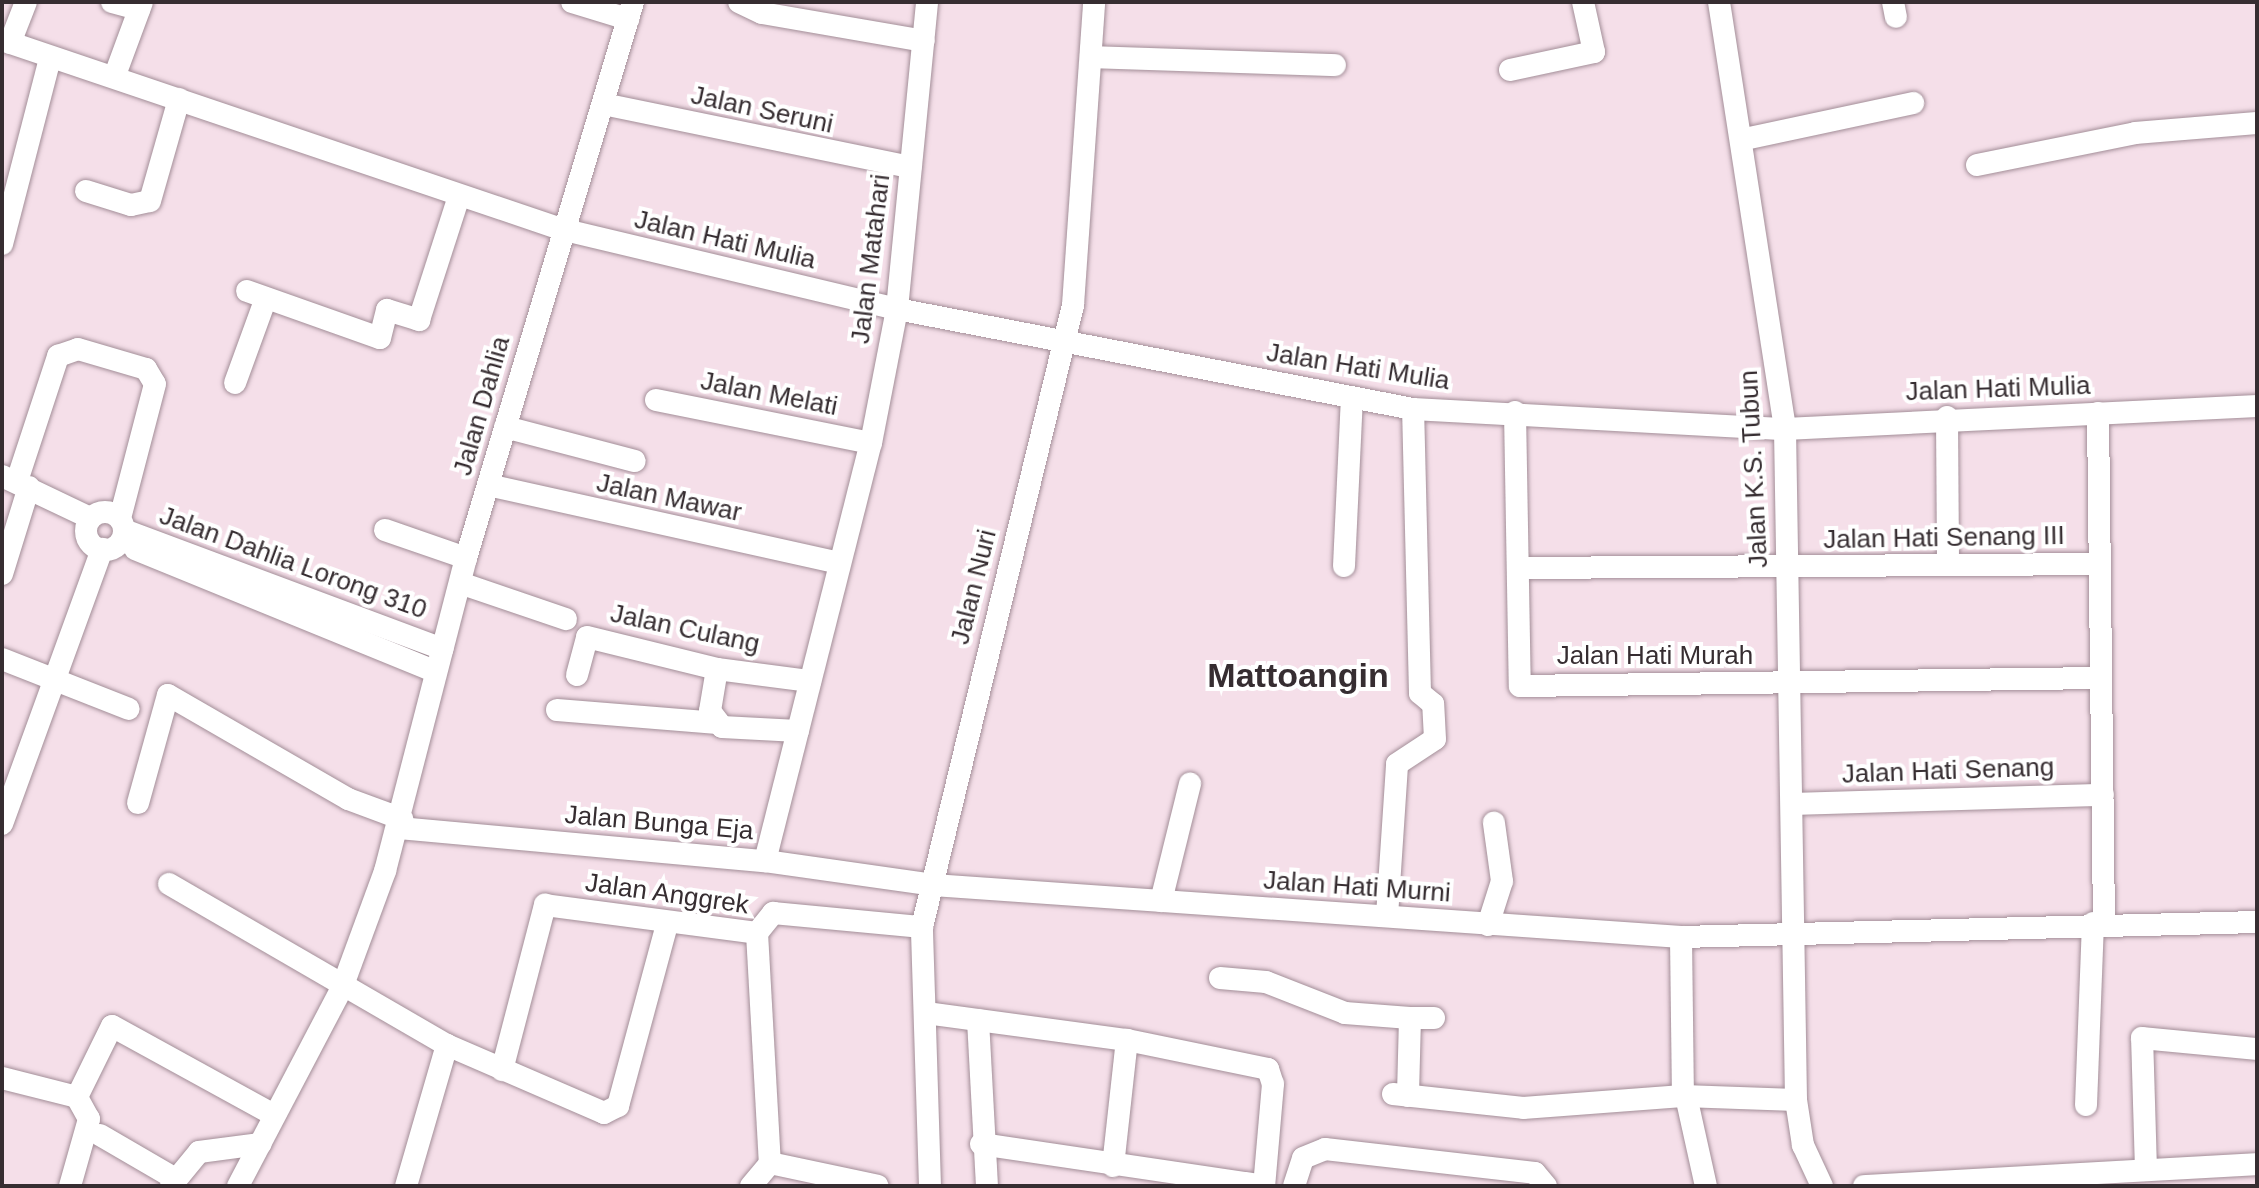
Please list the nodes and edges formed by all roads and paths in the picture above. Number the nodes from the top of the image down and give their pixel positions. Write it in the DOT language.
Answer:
graph roads {
  1 [pos="26,2"];
  2 [pos="112,2"];
  3 [pos="572,2"];
  4 [pos="739,2"];
  5 [pos="927,2"];
  6 [pos="1094,2"];
  7 [pos="1583,2"];
  8 [pos="1719,2"];
  9 [pos="140,6"];
  10 [pos="630,10"];
  11 [pos="924,41"];
  12 [pos="6,42"];
  13 [pos="1092,57"];
  14 [pos="50,58"];
  15 [pos="1335,65"];
  16 [pos="1510,70"];
  17 [pos="115,75"];
  18 [pos="179,99"];
  19 [pos="1913,103"];
  20 [pos="603,104"];
  21 [pos="2257,123"];
  22 [pos="1745,139"];
  23 [pos="1977,165"];
  24 [pos="911,167"];
  25 [pos="86,191"];
  26 [pos="459,196"];
  27 [pos="561,229"];
  28 [pos="2,244"];
  29 [pos="897,309"];
  30 [pos="1066,342"];
  31 [pos="235,383"];
  32 [pos="1352,399"];
  33 [pos="656,400"];
  34 [pos="2257,406"];
  35 [pos="1413,409"];
  36 [pos="1515,412"];
  37 [pos="2098,413"];
  38 [pos="1947,417"];
  39 [pos="505,427"];
  40 [pos="1785,429"];
  41 [pos="871,443"];
  42 [pos="635,461"];
  43 [pos="16,481"];
  44 [pos="488,485"];
  45 [pos="90,518"];
  46 [pos="385,530"];
  47 [pos="117,535"];
  48 [pos="466,558"];
  49 [pos="839,563"];
  50 [pos="2100,564"];
  51 [pos="1948,565"];
  52 [pos="1344,566"];
  53 [pos="1519,568"];
  54 [pos="1788,568"];
  55 [pos="2,574"];
  56 [pos="460,583"];
  57 [pos="272,597"];
  58 [pos="566,619"];
  59 [pos="376,624"];
  60 [pos="367,645"];
  61 [pos="443,649"];
  62 [pos="2,659"];
  63 [pos="717,669"];
  64 [pos="434,671"];
  65 [pos="56,675"];
  66 [pos="577,675"];
  67 [pos="2101,678"];
  68 [pos="810,681"];
  69 [pos="1790,683"];
  70 [pos="129,709"];
  71 [pos="557,710"];
  72 [pos="717,723"];
  73 [pos="798,731"];
  74 [pos="1190,784"];
  75 [pos="2103,795"];
  76 [pos="138,803"];
  77 [pos="1794,804"];
  78 [pos="1494,823"];
  79 [pos="2,824"];
  80 [pos="400,824"];
  81 [pos="765,861"];
  82 [pos="169,884"];
  83 [pos="924,884"];
  84 [pos="1161,901"];
  85 [pos="1387,916"];
  86 [pos="2257,922"];
  87 [pos="2099,923"];
  88 [pos="667,925"];
  89 [pos="1488,925"];
  90 [pos="922,927"];
  91 [pos="757,933"];
  92 [pos="1681,937"];
  93 [pos="1797,937"];
  94 [pos="1220,978"];
  95 [pos="342,988"];
  96 [pos="926,1013"];
  97 [pos="1410,1018"];
  98 [pos="1434,1018"];
  99 [pos="978,1020"];
  100 [pos="1127,1040"];
  101 [pos="447,1045"];
  102 [pos="2257,1049"];
  103 [pos="502,1070"];
  104 [pos="2,1078"];
  105 [pos="1685,1096"];
  106 [pos="77,1097"];
  107 [pos="1796,1100"];
  108 [pos="2086,1105"];
  109 [pos="272,1114"];
  110 [pos="100,1135"];
  111 [pos="260,1144"];
  112 [pos="981,1144"];
  113 [pos="770,1163"];
  114 [pos="2257,1164"];
  115 [pos="1113,1166"];
  116 [pos="2146,1170"];
  117 [pos="793,1180"];
  118 [pos="172,1182"];
  119 [pos="70,1186"];
  120 [pos="238,1186"];
  121 [pos="406,1186"];
  122 [pos="751,1186"];
  123 [pos="878,1186"];
  124 [pos="930,1186"];
  125 [pos="987,1186"];
  126 [pos="1264,1186"];
  127 [pos="1294,1186"];
  128 [pos="1546,1186"];
  129 [pos="1706,1186"];
  130 [pos="1822,1186"];
  131 [pos="1864,1186"];
  1 -- 12 [label="street"];
  2 -- 9 [label="street"];
  3 -- 10 [label="street"];
  4 -- 11 [label="street"];
  5 -- 11 [label="street, Jalan Matahari"];
  6 -- 13 [label="street, Jalan Nuri"];
  7 -- 16 [label="street"];
  8 -- 22 [label="street, Jalan K.S. Tubun"];
  9 -- 17 [label="street"];
  10 -- 20 [label="street, Jalan Dahlia"];
  11 -- 24 [label="street, Jalan Matahari"];
  12 -- 14 [label="street, Jalan Hati Mulia"];
  13 -- 15 [label="street"];
  13 -- 30 [label="street, Jalan Nuri"];
  14 -- 17 [label="street, Jalan Hati Mulia"];
  14 -- 28 [label="street"];
  17 -- 18 [label="street, Jalan Hati Mulia"];
  18 -- 25 [label="street"];
  18 -- 26 [label="street, Jalan Hati Mulia"];
  19 -- 22 [label="street"];
  20 -- 24 [label="street, Jalan Seruni"];
  20 -- 27 [label="street, Jalan Dahlia"];
  21 -- 23 [label="street"];
  22 -- 40 [label="street, Jalan K.S. Tubun"];
  24 -- 29 [label="street, Jalan Matahari"];
  26 -- 27 [label="street, Jalan Hati Mulia"];
  26 -- 31 [label="street"];
  27 -- 29 [label="street, Jalan Hati Mulia"];
  27 -- 39 [label="street, Jalan Dahlia"];
  29 -- 30 [label="street, Jalan Hati Mulia"];
  29 -- 41 [label="street, Jalan Matahari"];
  30 -- 32 [label="street, Jalan Hati Mulia"];
  30 -- 83 [label="street, Jalan Nuri"];
  32 -- 35 [label="street, Jalan Hati Mulia"];
  32 -- 52 [label="street"];
  33 -- 41 [label="street, Jalan Melati"];
  34 -- 37 [label="street, Jalan Hati Mulia"];
  35 -- 36 [label="street, Jalan Hati Mulia"];
  35 -- 85 [label="street"];
  36 -- 40 [label="street, Jalan Hati Mulia"];
  36 -- 53 [label="street"];
  37 -- 38 [label="street, Jalan Hati Mulia"];
  37 -- 50 [label="street"];
  38 -- 40 [label="street, Jalan Hati Mulia"];
  38 -- 51 [label="street"];
  39 -- 42 [label="street"];
  39 -- 44 [label="street, Jalan Dahlia"];
  40 -- 54 [label="street, Jalan K.S. Tubun"];
  41 -- 49 [label="street, Jalan Matahari"];
  43 -- 45 [label="street"];
  43 -- 47 [label="street"];
  43 -- 55 [label="street"];
  44 -- 48 [label="street, Jalan Dahlia"];
  44 -- 49 [label="street, Jalan Mawar"];
  45 -- 47 [label="street"];
  45 -- 47 [label="street"];
  46 -- 48 [label="street"];
  47 -- 57 [label="street, Jalan Dahlia Lorong 310"];
  47 -- 65 [label="street"];
  48 -- 56 [label="street, Jalan Dahlia"];
  49 -- 68 [label="street, Jalan Matahari"];
  50 -- 51 [label="street, Jalan Hati Senang III"];
  50 -- 67 [label="street"];
  51 -- 54 [label="street, Jalan Hati Senang III"];
  53 -- 54 [label="street, Jalan Hati Senang III"];
  53 -- 69 [label="street, Jalan Hati Murah"];
  54 -- 69 [label="street, Jalan K.S. Tubun"];
  56 -- 58 [label="street"];
  56 -- 61 [label="street, Jalan Dahlia"];
  57 -- 59 [label="street, Jalan Dahlia Lorong 310"];
  57 -- 60 [label="street, Jalan Dahlia Lorong 310"];
  59 -- 60 [label="street"];
  59 -- 61 [label="street, Jalan Dahlia Lorong 310"];
  60 -- 64 [label="street, Jalan Dahlia Lorong 310"];
  61 -- 64 [label="street, Jalan Dahlia"];
  62 -- 65 [label="street"];
  63 -- 66 [label="street, Jalan Culang"];
  63 -- 68 [label="street, Jalan Culang"];
  63 -- 72 [label="street"];
  64 -- 80 [label="street, Jalan Dahlia"];
  65 -- 70 [label="street"];
  65 -- 79 [label="street"];
  67 -- 69 [label="street, Jalan Hati Murah"];
  67 -- 75 [label="street"];
  68 -- 73 [label="street, Jalan Matahari"];
  69 -- 77 [label="street, Jalan K.S. Tubun"];
  71 -- 72 [label="street"];
  72 -- 73 [label="street"];
  73 -- 81 [label="street, Jalan Matahari"];
  74 -- 84 [label="street"];
  75 -- 77 [label="street, Jalan Hati Senang"];
  75 -- 87 [label="street"];
  76 -- 80 [label="street, Jalan Bunga Eja"];
  77 -- 93 [label="street, Jalan K.S. Tubun"];
  78 -- 89 [label="street"];
  80 -- 81 [label="street, Jalan Bunga Eja"];
  80 -- 95 [label="street, Jalan Dahlia"];
  81 -- 83 [label="street, Jalan Bunga Eja"];
  82 -- 95 [label="street"];
  83 -- 84 [label="street, Jalan Hati Murni"];
  83 -- 90 [label="street, Jalan Nuri"];
  84 -- 85 [label="street, Jalan Hati Murni"];
  85 -- 89 [label="street, Jalan Hati Murni"];
  86 -- 87 [label="street, Jalan Hati Murni"];
  87 -- 93 [label="street, Jalan Hati Murni"];
  87 -- 108 [label="street"];
  88 -- 91 [label="street, Jalan Anggrek"];
  88 -- 103 [label="street, Jalan Anggrek"];
  88 -- 103 [label="street"];
  89 -- 92 [label="street, Jalan Hati Murni"];
  90 -- 91 [label="street"];
  90 -- 96 [label="street, Jalan Nuri"];
  91 -- 113 [label="street, Jalan Anggrek"];
  92 -- 93 [label="street, Jalan Hati Murni"];
  92 -- 105 [label="street"];
  93 -- 107 [label="street, Jalan K.S. Tubun"];
  94 -- 97 [label="street"];
  95 -- 101 [label="street"];
  95 -- 109 [label="street, Jalan Dahlia"];
  96 -- 99 [label="street"];
  96 -- 124 [label="street, Jalan Nuri"];
  97 -- 98 [label="street"];
  97 -- 105 [label="street"];
  99 -- 100 [label="street"];
  99 -- 112 [label="street"];
  100 -- 115 [label="street"];
  100 -- 126 [label="street"];
  101 -- 103 [label="street"];
  101 -- 121 [label="street"];
  102 -- 116 [label="street"];
  104 -- 106 [label="street"];
  105 -- 107 [label="street"];
  105 -- 129 [label="street"];
  106 -- 109 [label="street"];
  106 -- 119 [label="street"];
  107 -- 130 [label="street, Jalan K.S. Tubun"];
  109 -- 111 [label="street, Jalan Dahlia"];
  110 -- 118 [label="street"];
  111 -- 118 [label="street"];
  111 -- 120 [label="street, Jalan Dahlia"];
  112 -- 115 [label="street"];
  112 -- 125 [label="street"];
  113 -- 117 [label="street"];
  113 -- 122 [label="street"];
  114 -- 116 [label="street"];
  115 -- 126 [label="street"];
  116 -- 131 [label="street"];
  117 -- 123 [label="street"];
  127 -- 128 [label="street"];
}
